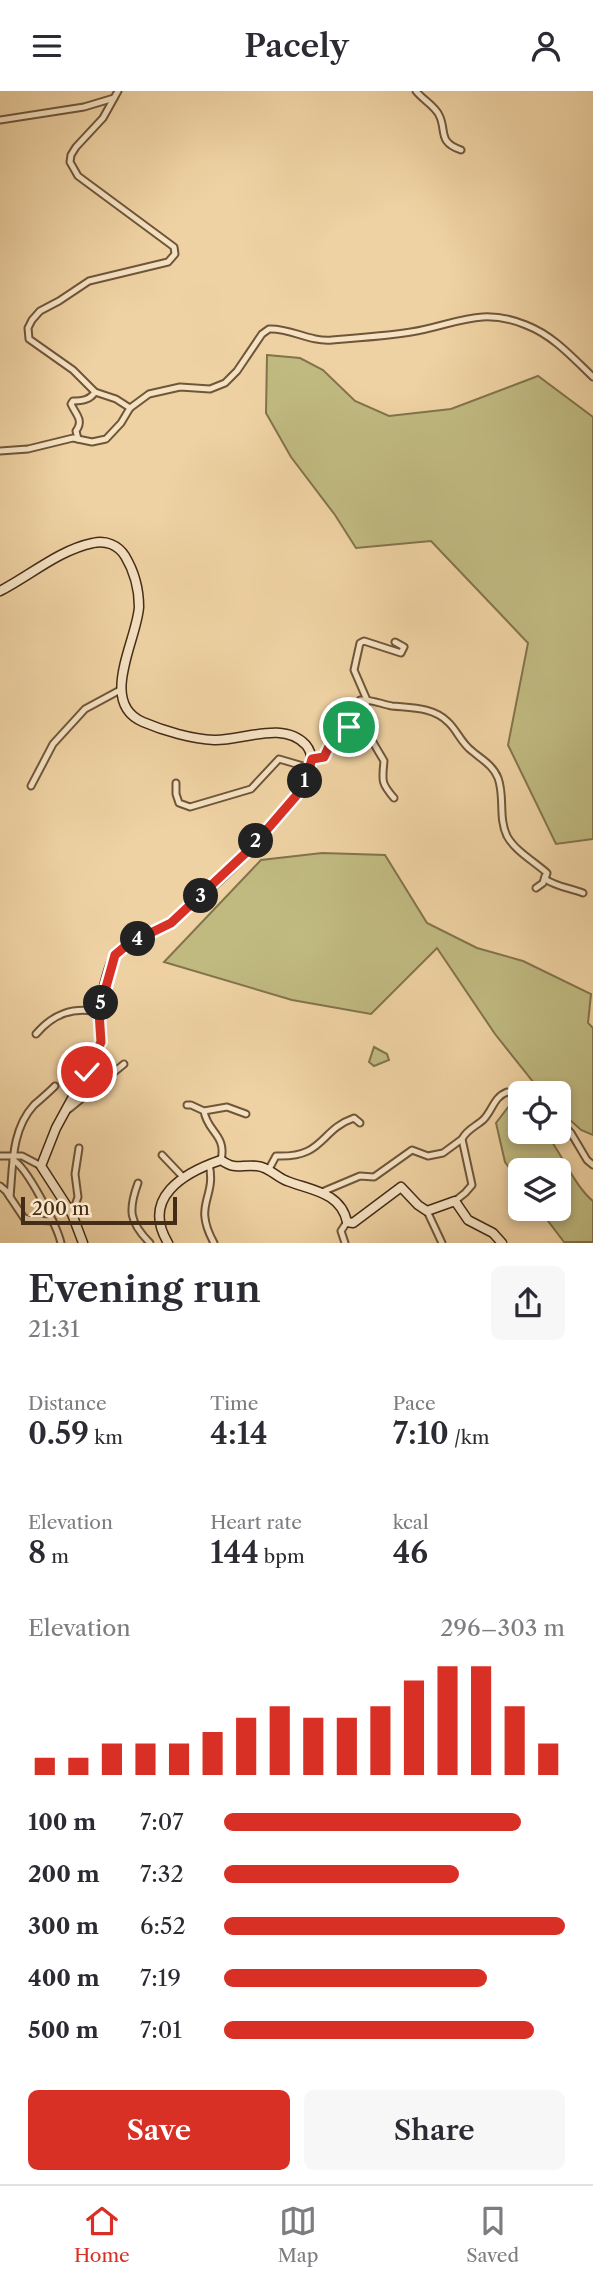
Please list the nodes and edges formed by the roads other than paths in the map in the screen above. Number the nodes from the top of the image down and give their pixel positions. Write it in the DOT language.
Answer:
graph roads {
  1 [pos="118,91"];
  2 [pos="416,91"];
  3 [pos="114,99"];
  4 [pos="0,120"];
  5 [pos="461,150"];
  6 [pos="593,377"];
  7 [pos="95,392"];
  8 [pos="130,408"];
  9 [pos="78,439"];
  10 [pos="0,451"];
  11 [pos="0,591"];
  12 [pos="395,642"];
  13 [pos="122,689"];
  14 [pos="368,700"];
  15 [pos="311,764"];
  16 [pos="176,783"];
  17 [pos="31,786"];
  18 [pos="394,798"];
  19 [pos="547,873"];
  20 [pos="536,888"];
  21 [pos="583,893"];
  22 [pos="99,1012"];
  23 [pos="37,1034"];
  24 [pos="124,1064"];
  25 [pos="55,1086"];
  26 [pos="508,1092"];
  27 [pos="187,1105"];
  28 [pos="204,1111"];
  29 [pos="64,1114"];
  30 [pos="246,1114"];
  31 [pos="360,1123"];
  32 [pos="571,1134"];
  33 [pos="462,1139"];
  34 [pos="79,1148"];
  35 [pos="162,1155"];
  36 [pos="0,1156"];
  37 [pos="13,1158"];
  38 [pos="221,1160"];
  39 [pos="209,1164"];
  40 [pos="593,1165"];
  41 [pos="41,1166"];
  42 [pos="268,1169"];
  43 [pos="183,1177"];
  44 [pos="138,1183"];
  45 [pos="0,1186"];
  46 [pos="322,1192"];
  47 [pos="10,1197"];
  48 [pos="455,1201"];
  49 [pos="427,1210"];
  50 [pos="72,1214"];
  51 [pos="53,1220"];
  52 [pos="347,1222"];
  53 [pos="61,1243"];
  54 [pos="83,1243"];
  55 [pos="150,1243"];
  56 [pos="168,1243"];
  57 [pos="214,1243"];
  58 [pos="345,1243"];
  59 [pos="442,1243"];
  60 [pos="502,1243"];
  1 -- 3 [label="street"];
  2 -- 5 [label="street"];
  3 -- 4 [label="street"];
  3 -- 7 [label="street"];
  6 -- 8 [label="street"];
  7 -- 8 [label="street"];
  7 -- 9 [label="street"];
  8 -- 9 [label="street"];
  9 -- 10 [label="street"];
  11 -- 13 [label="main road"];
  12 -- 14 [label="street"];
  13 -- 15 [label="main road"];
  13 -- 17 [label="street"];
  14 -- 15 [label="street"];
  14 -- 18 [label="street"];
  14 -- 19 [label="street"];
  15 -- 16 [label="street"];
  15 -- 22 [label="main road"];
  19 -- 20 [label="street"];
  19 -- 21 [label="street"];
  22 -- 23 [label="street"];
  22 -- 29 [label="main road"];
  24 -- 29 [label="street"];
  25 -- 37 [label="street"];
  26 -- 33 [label="street"];
  27 -- 28 [label="street"];
  28 -- 30 [label="street"];
  28 -- 38 [label="street"];
  29 -- 41 [label="main road"];
  31 -- 42 [label="street"];
  32 -- 40 [label="street"];
  33 -- 46 [label="street"];
  33 -- 48 [label="street"];
  34 -- 50 [label="street"];
  35 -- 43 [label="street"];
  36 -- 37 [label="street"];
  37 -- 41 [label="street"];
  37 -- 47 [label="street"];
  37 -- 51 [label="street"];
  38 -- 39 [label="main road"];
  38 -- 42 [label="main road"];
  39 -- 43 [label="main road"];
  39 -- 57 [label="street"];
  41 -- 50 [label="main road"];
  42 -- 46 [label="main road"];
  43 -- 56 [label="main road"];
  44 -- 55 [label="street"];
  45 -- 47 [label="street"];
  46 -- 52 [label="main road"];
  47 -- 51 [label="street"];
  48 -- 49 [label="main road"];
  48 -- 60 [label="main road"];
  49 -- 52 [label="main road"];
  49 -- 59 [label="street"];
  50 -- 54 [label="main road"];
  51 -- 53 [label="street"];
  52 -- 58 [label="street"];
}
